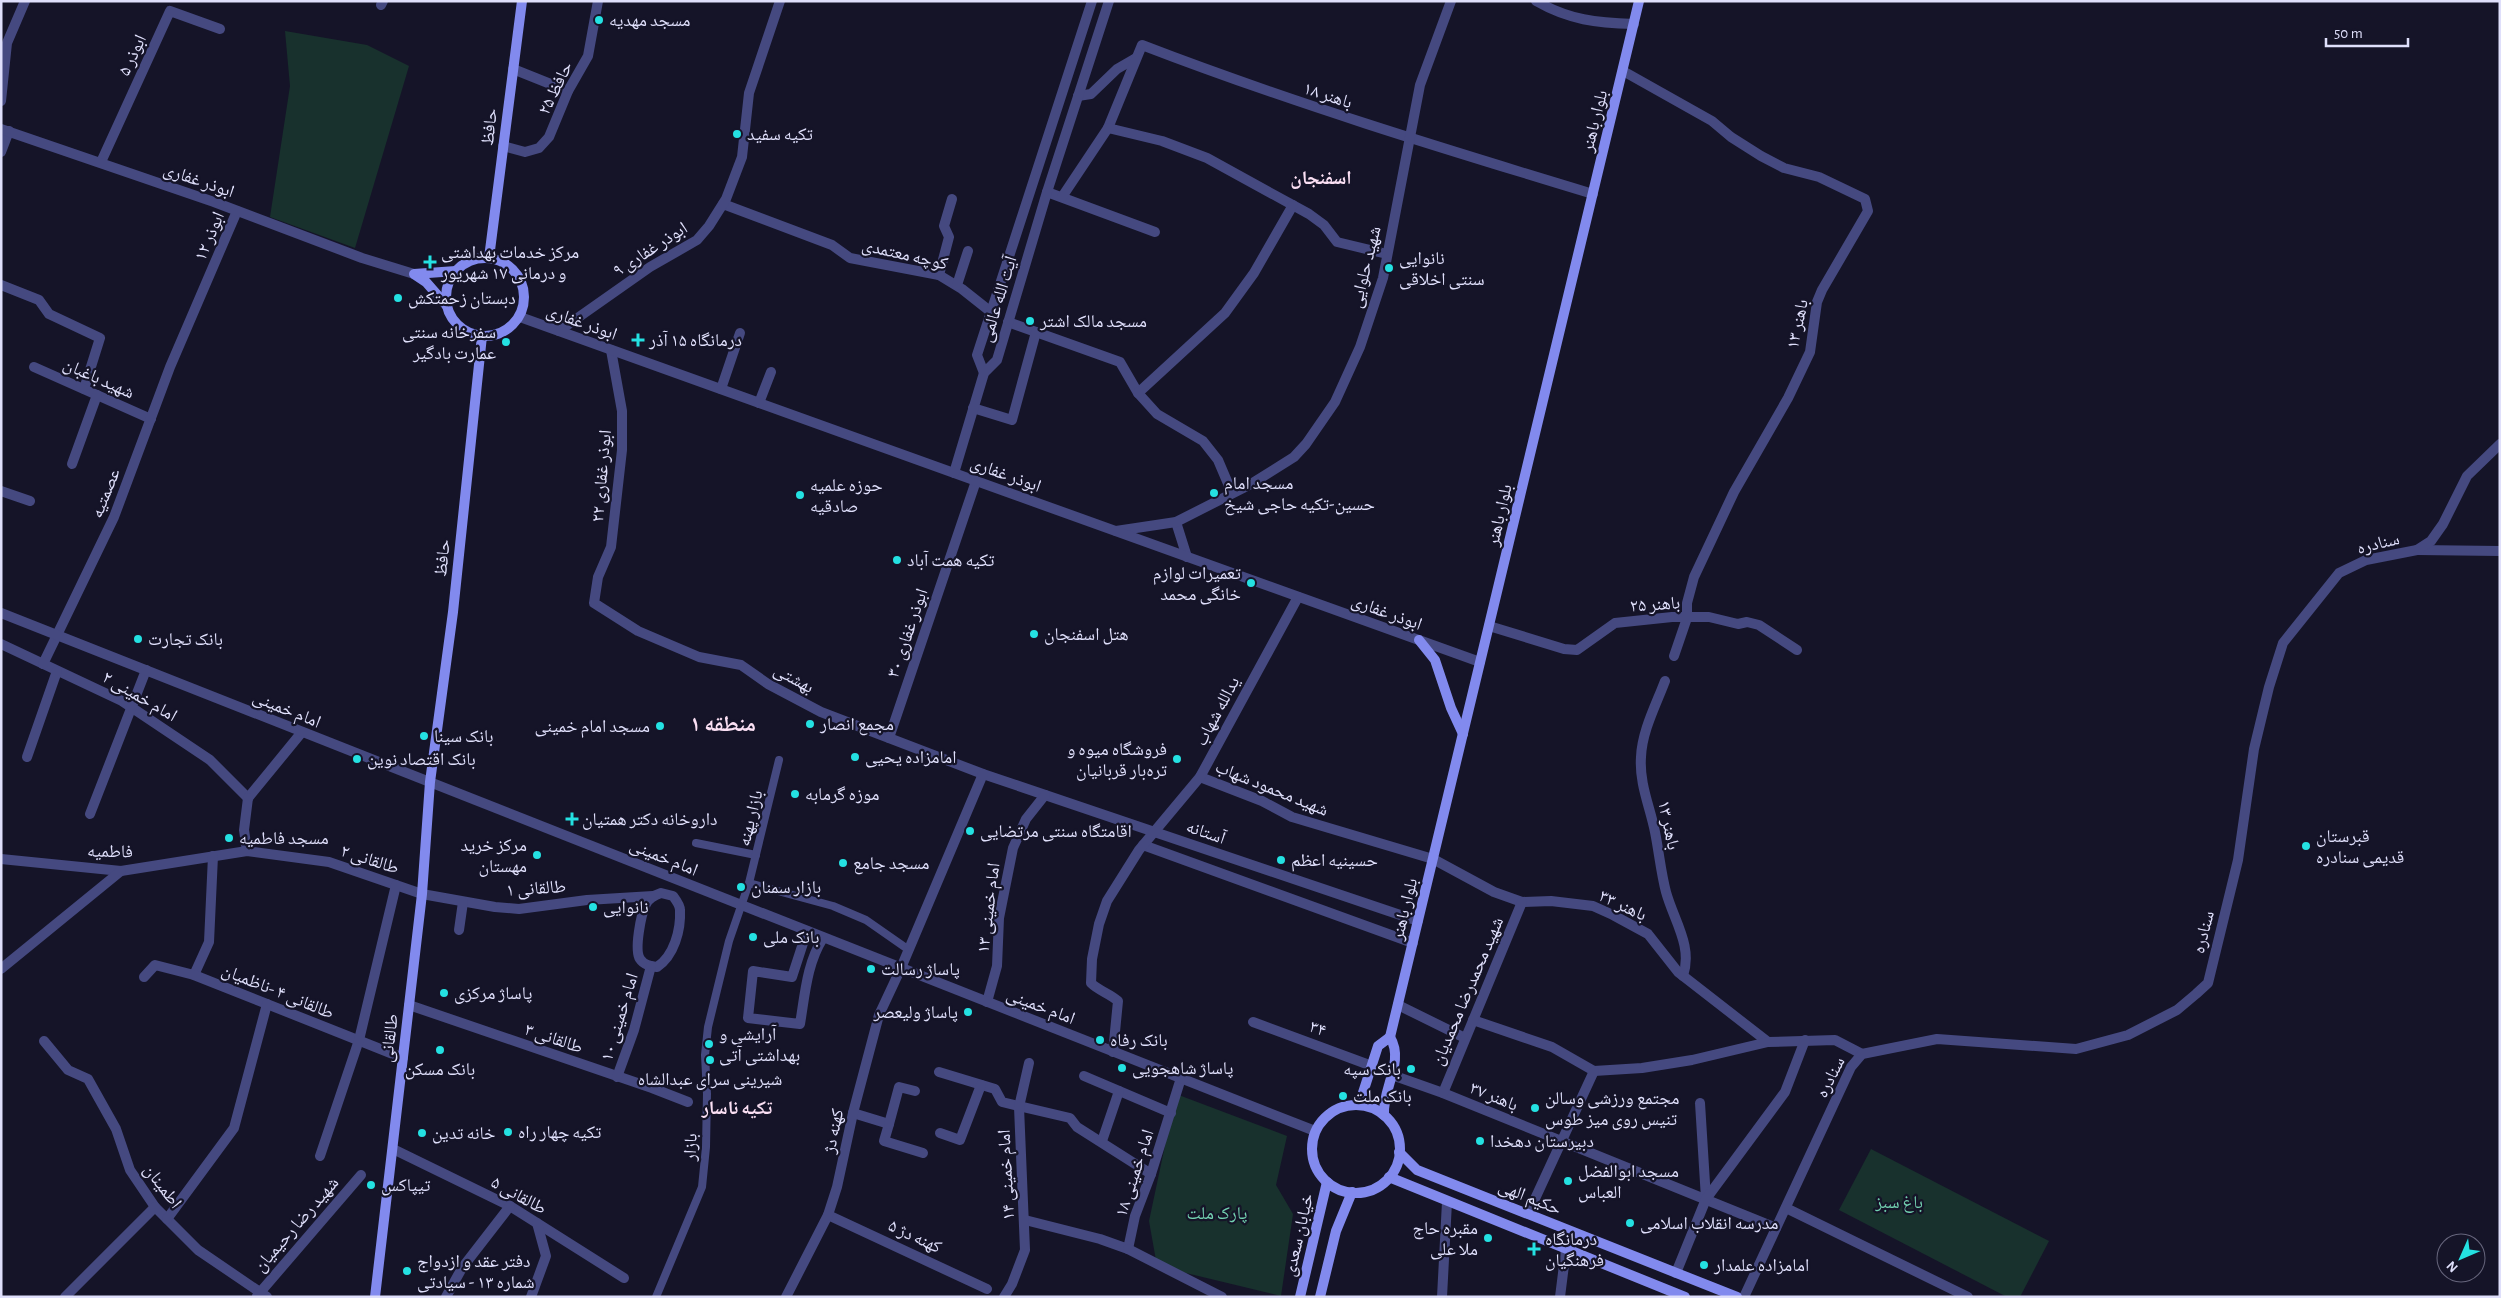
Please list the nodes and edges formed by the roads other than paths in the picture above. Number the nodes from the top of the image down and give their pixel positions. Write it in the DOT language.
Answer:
graph roads {
  1 [pos="25,1"];
  2 [pos="522,1"];
  3 [pos="598,1"];
  4 [pos="780,1"];
  5 [pos="1092,1"];
  6 [pos="1110,1"];
  7 [pos="1451,1"];
  8 [pos="1536,1"];
  9 [pos="1639,1"];
  10 [pos="1634,24"];
  11 [pos="220,29"];
  12 [pos="1136,58"];
  13 [pos="1071,60"];
  14 [pos="1087,66"];
  15 [pos="513,69"];
  16 [pos="1623,71"];
  17 [pos="568,91"];
  18 [pos="1078,96"];
  19 [pos="1,101"];
  20 [pos="1108,128"];
  21 [pos="5,130"];
  22 [pos="1409,139"];
  23 [pos="503,146"];
  24 [pos="1,152"];
  25 [pos="101,162"];
  26 [pos="1047,192"];
  27 [pos="1593,194"];
  28 [pos="1062,198"];
  29 [pos="952,199"];
  30 [pos="723,204"];
  31 [pos="1293,205"];
  32 [pos="238,211"];
  33 [pos="1155,232"];
  34 [pos="968,251"];
  35 [pos="1387,254"];
  36 [pos="489,258"];
  37 [pos="456,271"];
  38 [pos="414,274"];
  39 [pos="939,275"];
  40 [pos="1,285"];
  41 [pos="956,285"];
  42 [pos="447,306"];
  43 [pos="991,312"];
  44 [pos="520,317"];
  45 [pos="1008,322"];
  46 [pos="559,331"];
  47 [pos="740,332"];
  48 [pos="1036,332"];
  49 [pos="482,336"];
  50 [pos="612,350"];
  51 [pos="34,367"];
  52 [pos="170,367"];
  53 [pos="771,372"];
  54 [pos="984,373"];
  55 [pos="84,388"];
  56 [pos="721,389"];
  57 [pos="1138,393"];
  58 [pos="97,395"];
  59 [pos="759,403"];
  60 [pos="973,408"];
  61 [pos="151,419"];
  62 [pos="2500,444"];
  63 [pos="72,464"];
  64 [pos="954,473"];
  65 [pos="976,481"];
  66 [pos="1,491"];
  67 [pos="1232,493"];
  68 [pos="30,501"];
  69 [pos="1176,522"];
  70 [pos="1116,532"];
  71 [pos="2417,550"];
  72 [pos="2500,551"];
  73 [pos="1187,557"];
  74 [pos="1298,597"];
  75 [pos="594,603"];
  76 [pos="1,613"];
  77 [pos="1687,618"];
  78 [pos="1489,626"];
  79 [pos="57,635"];
  80 [pos="1419,640"];
  81 [pos="1,644"];
  82 [pos="1797,650"];
  83 [pos="1674,656"];
  84 [pos="1480,662"];
  85 [pos="43,664"];
  86 [pos="146,670"];
  87 [pos="57,671"];
  88 [pos="1665,681"];
  89 [pos="132,707"];
  90 [pos="302,732"];
  91 [pos="1463,734"];
  92 [pos="888,738"];
  93 [pos="26,757"];
  94 [pos="779,760"];
  95 [pos="983,774"];
  96 [pos="1200,777"];
  97 [pos="430,782"];
  98 [pos="1045,795"];
  99 [pos="248,798"];
  100 [pos="90,814"];
  101 [pos="1154,832"];
  102 [pos="696,843"];
  103 [pos="1143,845"];
  104 [pos="247,851"];
  105 [pos="756,855"];
  106 [pos="213,856"];
  107 [pos="1,859"];
  108 [pos="1433,859"];
  109 [pos="121,871"];
  110 [pos="749,883"];
  111 [pos="396,885"];
  112 [pos="422,894"];
  113 [pos="653,896"];
  114 [pos="463,902"];
  115 [pos="1522,902"];
  116 [pos="742,906"];
  117 [pos="1418,921"];
  118 [pos="459,930"];
  119 [pos="806,931"];
  120 [pos="824,938"];
  121 [pos="1413,942"];
  122 [pos="909,950"];
  123 [pos="651,966"];
  124 [pos="901,968"];
  125 [pos="1,969"];
  126 [pos="194,975"];
  127 [pos="1683,976"];
  128 [pos="144,977"];
  129 [pos="987,1002"];
  130 [pos="268,1004"];
  131 [pos="409,1005"];
  132 [pos="1398,1005"];
  133 [pos="1473,1020"];
  134 [pos="1253,1022"];
  135 [pos="1390,1037"];
  136 [pos="1465,1038"];
  137 [pos="359,1040"];
  138 [pos="1805,1040"];
  139 [pos="44,1041"];
  140 [pos="1768,1042"];
  141 [pos="1112,1052"];
  142 [pos="1862,1054"];
  143 [pos="403,1058"];
  144 [pos="1029,1063"];
  145 [pos="1372,1066"];
  146 [pos="1594,1071"];
  147 [pos="939,1072"];
  148 [pos="1084,1076"];
  149 [pos="1392,1076"];
  150 [pos="617,1077"];
  151 [pos="1180,1078"];
  152 [pos="981,1085"];
  153 [pos="1119,1091"];
  154 [pos="915,1092"];
  155 [pos="1443,1093"];
  156 [pos="688,1102"];
  157 [pos="1700,1103"];
  158 [pos="1359,1105"];
  159 [pos="1019,1107"];
  160 [pos="853,1113"];
  161 [pos="1171,1113"];
  162 [pos="1384,1115"];
  163 [pos="889,1124"];
  164 [pos="1315,1132"];
  165 [pos="940,1134"];
  166 [pos="1560,1140"];
  167 [pos="1102,1141"];
  168 [pos="392,1149"];
  169 [pos="1399,1152"];
  170 [pos="923,1153"];
  171 [pos="320,1156"];
  172 [pos="1417,1170"];
  173 [pos="1151,1174"];
  174 [pos="361,1175"];
  175 [pos="1389,1177"];
  176 [pos="1327,1182"];
  177 [pos="1410,1188"];
  178 [pos="1352,1192"];
  179 [pos="1706,1199"];
  180 [pos="1448,1202"];
  181 [pos="510,1206"];
  182 [pos="155,1207"];
  183 [pos="1786,1208"];
  184 [pos="1528,1214"];
  185 [pos="828,1215"];
  186 [pos="167,1219"];
  187 [pos="1025,1220"];
  188 [pos="537,1223"];
  189 [pos="1776,1228"];
  190 [pos="1128,1249"];
  191 [pos="1566,1249"];
  192 [pos="1676,1273"];
  193 [pos="624,1278"];
  194 [pos="1303,1284"];
  195 [pos="987,1289"];
  196 [pos="1321,1292"];
  197 [pos="261,1295"];
  198 [pos="65,1297"];
  199 [pos="375,1297"];
  200 [pos="446,1297"];
  201 [pos="531,1297"];
  202 [pos="656,1297"];
  203 [pos="786,1297"];
  204 [pos="1004,1297"];
  205 [pos="1222,1297"];
  206 [pos="1300,1297"];
  207 [pos="1442,1297"];
  208 [pos="1560,1297"];
  209 [pos="1685,1297"];
  210 [pos="1737,1297"];
  211 [pos="1744,1297"];
  212 [pos="1968,1297"];
  1 -- 19 [label="street"];
  2 -- 15 [label="main road, حافظ"];
  3 -- 17 [label="street, حافظ ۲۵"];
  4 -- 30 [label="street, ابوذر غفاری ۹"];
  5 -- 13 [label="street, آیت الله عالمی"];
  6 -- 14 [label="street, آیت الله عالمی"];
  7 -- 22 [label="street, شهید حلوایی"];
  8 -- 10 [label="street"];
  9 -- 10 [label="main road, بلوار باهنر"];
  10 -- 16 [label="main road, بلوار باهنر"];
  11 -- 25 [label="street, ابوذر ۵"];
  12 -- 18 [label="street"];
  12 -- 20 [label="street"];
  12 -- 22 [label="street, باهنر ۱۸"];
  13 -- 14 [label="street"];
  13 -- 43 [label="street, آیت الله عالمی"];
  14 -- 18 [label="street, آیت الله عالمی"];
  15 -- 17 [label="street"];
  15 -- 23 [label="main road, حافظ"];
  16 -- 27 [label="main road, بلوار باهنر"];
  16 -- 77 [label="street, باهنر ۱۳"];
  17 -- 23 [label="street, حافظ ۲۵"];
  18 -- 26 [label="street, آیت الله عالمی"];
  20 -- 28 [label="street"];
  20 -- 31 [label="street"];
  21 -- 24 [label="street"];
  21 -- 25 [label="street, ابوذر غفاری"];
  22 -- 27 [label="street, باهنر ۱۸"];
  22 -- 35 [label="street, شهید حلوایی"];
  23 -- 36 [label="main road, حافظ"];
  25 -- 32 [label="street, ابوذر غفاری"];
  26 -- 28 [label="street"];
  26 -- 45 [label="street, آیت الله عالمی"];
  27 -- 78 [label="main road, بلوار باهنر"];
  28 -- 33 [label="street"];
  29 -- 39 [label="street"];
  30 -- 39 [label="street, کوچه معتمدی"];
  30 -- 46 [label="street, ابوذر غفاری ۹"];
  31 -- 35 [label="street"];
  31 -- 57 [label="street"];
  32 -- 38 [label="street, ابوذر غفاری"];
  32 -- 52 [label="street, ابوذر ۱۲"];
  34 -- 41 [label="street"];
  35 -- 67 [label="street, شهید حلوایی"];
  36 -- 37 [label="main road"];
  36 -- 44 [label="main road"];
  37 -- 38 [label="main road"];
  37 -- 42 [label="main road"];
  38 -- 42 [label="main road"];
  39 -- 41 [label="street, کوچه معتمدی"];
  40 -- 55 [label="street"];
  41 -- 43 [label="street, کوچه معتمدی"];
  42 -- 49 [label="main road"];
  43 -- 54 [label="street, آیت الله عالمی"];
  44 -- 46 [label="street, ابوذر غفاری"];
  44 -- 49 [label="main road"];
  45 -- 48 [label="street"];
  45 -- 54 [label="street, آیت الله عالمی"];
  46 -- 50 [label="street, ابوذر غفاری"];
  47 -- 56 [label="street"];
  48 -- 57 [label="street"];
  48 -- 60 [label="street"];
  49 -- 97 [label="main road, حافظ"];
  50 -- 56 [label="street, ابوذر غفاری"];
  50 -- 75 [label="street, ابوذر غفاری ۲۲"];
  51 -- 55 [label="street, شهید باغبان"];
  52 -- 61 [label="street, عصمتیه"];
  53 -- 59 [label="street"];
  54 -- 60 [label="street"];
  55 -- 58 [label="street, شهید باغبان"];
  56 -- 59 [label="street, ابوذر غفاری"];
  57 -- 67 [label="street"];
  58 -- 61 [label="street, شهید باغبان"];
  58 -- 63 [label="street"];
  59 -- 64 [label="street, ابوذر غفاری"];
  60 -- 64 [label="street"];
  61 -- 79 [label="street, عصمتیه"];
  62 -- 71 [label="street, سنادره"];
  64 -- 65 [label="street, ابوذر غفاری"];
  65 -- 70 [label="street, ابوذر غفاری"];
  65 -- 92 [label="street, ابوذر غفاری ۳۰"];
  66 -- 68 [label="street"];
  67 -- 69 [label="street, شهید حلوایی"];
  69 -- 70 [label="street, شهید حلوایی"];
  69 -- 73 [label="street"];
  70 -- 73 [label="street, ابوذر غفاری"];
  71 -- 72 [label="street"];
  71 -- 142 [label="street, سنادره"];
  73 -- 74 [label="street, ابوذر غفاری"];
  74 -- 80 [label="street, ابوذر غفاری"];
  74 -- 96 [label="street, یدالله شهاب"];
  75 -- 92 [label="street, بهشتی"];
  76 -- 79 [label="street, امام خمینی"];
  77 -- 78 [label="street, باهنر ۲۵"];
  77 -- 82 [label="street, باهنر ۲۵"];
  77 -- 83 [label="street, باهنر ۱۳"];
  78 -- 84 [label="main road, بلوار باهنر"];
  79 -- 85 [label="street, عصمتیه"];
  79 -- 86 [label="street, امام خمینی"];
  80 -- 84 [label="street, ابوذر غفاری"];
  80 -- 91 [label="main road"];
  81 -- 85 [label="street, امام خمینی ۲"];
  84 -- 91 [label="main road, بلوار باهنر"];
  85 -- 87 [label="street, امام خمینی ۲"];
  86 -- 89 [label="street"];
  86 -- 90 [label="street, امام خمینی"];
  87 -- 89 [label="street, امام خمینی ۲"];
  87 -- 93 [label="street"];
  88 -- 127 [label="street, باهنر ۱۳"];
  89 -- 99 [label="street, امام خمینی ۲"];
  89 -- 100 [label="street"];
  90 -- 97 [label="street, امام خمینی"];
  90 -- 99 [label="street"];
  91 -- 108 [label="main road, بلوار باهنر"];
  92 -- 95 [label="street, بهشتی"];
  94 -- 105 [label="street, بازار پهنه"];
  95 -- 98 [label="street, آستانه"];
  95 -- 122 [label="street, کهنه دژ"];
  96 -- 101 [label="street, یدالله شهاب"];
  96 -- 108 [label="street, شهید محمود شهاب"];
  97 -- 112 [label="main road, طالقانی"];
  97 -- 116 [label="street, امام خمینی"];
  98 -- 101 [label="street, آستانه"];
  98 -- 129 [label="street, امام خمینی ۱۳"];
  99 -- 104 [label="street"];
  101 -- 103 [label="street, یدالله شهاب"];
  101 -- 117 [label="street, آستانه"];
  102 -- 105 [label="street"];
  103 -- 121 [label="street, آستانه"];
  103 -- 141 [label="street, یدالله شهاب"];
  104 -- 106 [label="street, فاطمیه"];
  104 -- 111 [label="street, طالقانی ۲"];
  105 -- 110 [label="street, بازار پهنه"];
  106 -- 109 [label="street, فاطمیه"];
  106 -- 126 [label="street"];
  107 -- 109 [label="street, فاطمیه"];
  108 -- 115 [label="street, باهنر ۳۳"];
  108 -- 117 [label="main road, بلوار باهنر"];
  109 -- 125 [label="street"];
  110 -- 116 [label="street, بازار پهنه"];
  110 -- 122 [label="street"];
  111 -- 112 [label="street, طالقانی ۲"];
  111 -- 137 [label="street"];
  112 -- 114 [label="street, طالقانی ۱"];
  112 -- 131 [label="main road, طالقانی"];
  113 -- 114 [label="street, طالقانی ۱"];
  113 -- 123 [label="street"];
  113 -- 123 [label="street, طالقانی ۱"];
  114 -- 118 [label="street"];
  115 -- 127 [label="street, باهنر ۳۳"];
  115 -- 133 [label="street, شهید محمدرضا محمدیان"];
  116 -- 119 [label="street, امام خمینی"];
  116 -- 202 [label="street, بازار"];
  117 -- 121 [label="main road, بلوار باهنر"];
  119 -- 120 [label="street, امام خمینی"];
  119 -- 120 [label="street"];
  120 -- 124 [label="street, امام خمینی"];
  121 -- 132 [label="main road, بلوار باهنر"];
  122 -- 124 [label="street, کهنه دژ"];
  123 -- 150 [label="street, امام خمینی ۱۰"];
  124 -- 129 [label="street, امام خمینی"];
  124 -- 160 [label="street, کهنه دژ"];
  126 -- 128 [label="street, طالقانی ۴ -ناظمیان"];
  126 -- 130 [label="street, طالقانی ۴ -ناظمیان"];
  127 -- 140 [label="street, باهنر ۳۳"];
  129 -- 141 [label="street, امام خمینی"];
  130 -- 137 [label="street, طالقانی ۴ -ناظمیان"];
  130 -- 186 [label="street"];
  131 -- 143 [label="main road, طالقانی"];
  131 -- 150 [label="street, طالقانی ۳"];
  132 -- 135 [label="main road, بلوار باهنر"];
  132 -- 136 [label="street"];
  133 -- 136 [label="street, شهید محمدرضا محمدیان"];
  133 -- 146 [label="street"];
  134 -- 145 [label="street, ۳۴"];
  135 -- 145 [label="main road"];
  135 -- 149 [label="main road"];
  136 -- 155 [label="street, شهید محمدرضا محمدیان"];
  137 -- 143 [label="street, طالقانی ۴ -ناظمیان"];
  137 -- 171 [label="street"];
  138 -- 140 [label="street"];
  138 -- 142 [label="street"];
  138 -- 179 [label="street"];
  139 -- 182 [label="street, اطمینان"];
  140 -- 146 [label="street"];
  141 -- 151 [label="street, امام خمینی"];
  142 -- 183 [label="street, سنادره"];
  143 -- 168 [label="main road, طالقانی"];
  144 -- 159 [label="street, امام خمینی ۱۴"];
  145 -- 158 [label="main road"];
  146 -- 166 [label="street"];
  147 -- 152 [label="street"];
  148 -- 153 [label="street"];
  149 -- 155 [label="street, باهنر ۳۷"];
  149 -- 162 [label="main road"];
  150 -- 156 [label="street, طالقانی ۳"];
  151 -- 161 [label="street, امام خمینی ۱۸"];
  151 -- 164 [label="street, امام خمینی"];
  152 -- 159 [label="street"];
  152 -- 165 [label="street"];
  153 -- 161 [label="street"];
  153 -- 167 [label="street"];
  154 -- 163 [label="street"];
  155 -- 166 [label="street, باهنر ۳۷"];
  157 -- 179 [label="street"];
  158 -- 162 [label="main road"];
  158 -- 164 [label="main road"];
  159 -- 167 [label="street"];
  159 -- 187 [label="street, امام خمینی ۱۴"];
  160 -- 163 [label="street"];
  160 -- 185 [label="street, کهنه دژ"];
  161 -- 173 [label="street, امام خمینی ۱۸"];
  162 -- 169 [label="main road"];
  163 -- 170 [label="street"];
  164 -- 176 [label="main road"];
  166 -- 179 [label="street, باهنر ۳۷"];
  166 -- 184 [label="street"];
  167 -- 173 [label="street"];
  168 -- 181 [label="street, طالقانی ۵"];
  168 -- 199 [label="main road, طالقانی"];
  169 -- 172 [label="main road, حکیم الهی"];
  169 -- 175 [label="main road"];
  172 -- 177 [label="main road"];
  172 -- 184 [label="main road, حکیم الهی"];
  173 -- 190 [label="street, امام خمینی ۱۸"];
  174 -- 197 [label="street, شهید رضا رحیمیان"];
  175 -- 177 [label="main road, حکیم الهی"];
  175 -- 178 [label="main road"];
  176 -- 178 [label="main road"];
  176 -- 194 [label="main road, خیابان سعدی"];
  177 -- 180 [label="main road, حکیم الهی"];
  178 -- 196 [label="main road, خیابان سعدی"];
  179 -- 189 [label="street, باهنر ۳۷"];
  179 -- 192 [label="street"];
  180 -- 191 [label="main road, حکیم الهی"];
  180 -- 207 [label="street"];
  181 -- 188 [label="street, طالقانی ۵"];
  181 -- 200 [label="street"];
  182 -- 186 [label="street, اطمینان"];
  182 -- 198 [label="street"];
  183 -- 189 [label="street, سنادره"];
  183 -- 212 [label="street"];
  184 -- 192 [label="main road, حکیم الهی"];
  185 -- 195 [label="street, کهنه دژ ۵"];
  185 -- 203 [label="street, کهنه دژ"];
  186 -- 197 [label="street, اطمینان"];
  187 -- 190 [label="street"];
  187 -- 204 [label="street, امام خمینی ۱۴"];
  188 -- 193 [label="street, طالقانی ۵"];
  188 -- 201 [label="street"];
  189 -- 211 [label="street, سنادره"];
  190 -- 205 [label="street"];
  191 -- 208 [label="street"];
  191 -- 209 [label="main road, حکیم الهی"];
  192 -- 210 [label="main road, حکیم الهی"];
  194 -- 196 [label="main road"];
  194 -- 206 [label="main road, خیابان سعدی"];
}
